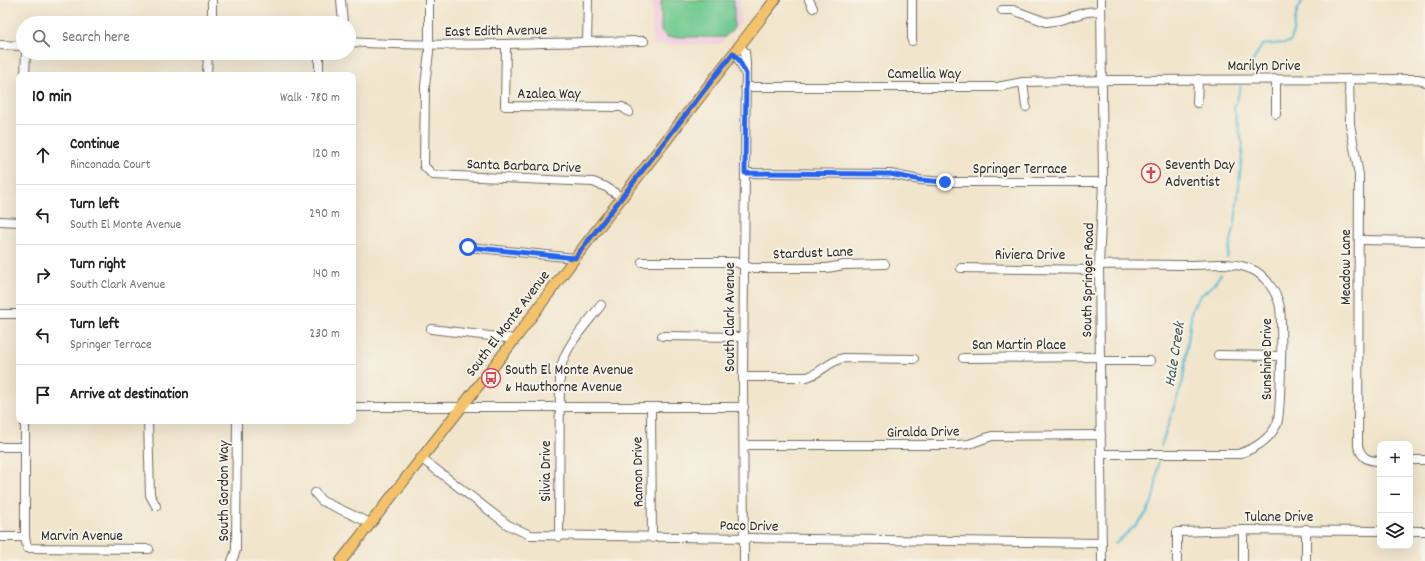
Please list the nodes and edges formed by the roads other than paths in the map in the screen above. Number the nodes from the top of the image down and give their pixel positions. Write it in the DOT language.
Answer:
graph roads {
  1 [pos="212,0"];
  2 [pos="341,0"];
  3 [pos="429,0"];
  4 [pos="588,0"];
  5 [pos="775,0"];
  6 [pos="809,0"];
  7 [pos="912,0"];
  8 [pos="1101,0"];
  9 [pos="813,8"];
  10 [pos="1002,10"];
  11 [pos="1101,11"];
  12 [pos="212,16"];
  13 [pos="342,16"];
  14 [pos="644,41"];
  15 [pos="912,41"];
  16 [pos="356,42"];
  17 [pos="587,42"];
  18 [pos="429,45"];
  19 [pos="506,45"];
  20 [pos="0,46"];
  21 [pos="16,46"];
  22 [pos="736,49"];
  23 [pos="26,60"];
  24 [pos="208,60"];
  25 [pos="319,60"];
  26 [pos="25,72"];
  27 [pos="207,72"];
  28 [pos="319,72"];
  29 [pos="1198,79"];
  30 [pos="1276,79"];
  31 [pos="1348,79"];
  32 [pos="1102,80"];
  33 [pos="1023,82"];
  34 [pos="1425,82"];
  35 [pos="745,87"];
  36 [pos="1198,103"];
  37 [pos="1026,107"];
  38 [pos="629,112"];
  39 [pos="1276,114"];
  40 [pos="745,173"];
  41 [pos="1103,182"];
  42 [pos="621,197"];
  43 [pos="0,221"];
  44 [pos="16,222"];
  45 [pos="1359,240"];
  46 [pos="1425,241"];
  47 [pos="468,247"];
  48 [pos="575,258"];
  49 [pos="642,262"];
  50 [pos="885,264"];
  51 [pos="743,266"];
  52 [pos="1099,267"];
  53 [pos="961,268"];
  54 [pos="601,305"];
  55 [pos="0,314"];
  56 [pos="16,314"];
  57 [pos="431,328"];
  58 [pos="662,336"];
  59 [pos="743,337"];
  60 [pos="515,339"];
  61 [pos="1218,355"];
  62 [pos="1280,356"];
  63 [pos="963,358"];
  64 [pos="914,359"];
  65 [pos="1100,359"];
  66 [pos="1150,362"];
  67 [pos="743,376"];
  68 [pos="560,406"];
  69 [pos="356,407"];
  70 [pos="461,407"];
  71 [pos="651,407"];
  72 [pos="744,407"];
  73 [pos="25,424"];
  74 [pos="148,424"];
  75 [pos="237,424"];
  76 [pos="1101,435"];
  77 [pos="744,445"];
  78 [pos="0,447"];
  79 [pos="25,447"];
  80 [pos="1102,454"];
  81 [pos="421,458"];
  82 [pos="1413,460"];
  83 [pos="1425,460"];
  84 [pos="1377,461"];
  85 [pos="315,492"];
  86 [pos="156,506"];
  87 [pos="370,523"];
  88 [pos="1306,529"];
  89 [pos="1243,530"];
  90 [pos="1377,530"];
  91 [pos="1413,531"];
  92 [pos="1425,531"];
  93 [pos="0,537"];
  94 [pos="25,537"];
  95 [pos="559,537"];
  96 [pos="652,538"];
  97 [pos="743,539"];
  98 [pos="1102,543"];
  99 [pos="149,549"];
  100 [pos="232,561"];
  101 [pos="341,561"];
  102 [pos="744,561"];
  103 [pos="1102,561"];
  104 [pos="1177,561"];
  105 [pos="1243,561"];
  106 [pos="1306,561"];
  1 -- 12 [label="street"];
  2 -- 13 [label="street"];
  3 -- 18 [label="street"];
  4 -- 17 [label="street"];
  5 -- 22 [label="main road, South El Monte Avenue"];
  6 -- 9 [label="street"];
  7 -- 15 [label="street"];
  8 -- 11 [label="street, South Springer Road"];
  10 -- 11 [label="street"];
  11 -- 32 [label="street, South Springer Road"];
  14 -- 17 [label="street, East Edith Avenue"];
  16 -- 18 [label="street, East Edith Avenue"];
  17 -- 19 [label="street, East Edith Avenue"];
  18 -- 19 [label="street, East Edith Avenue"];
  18 -- 42 [label="street, Santa Barbara Drive"];
  19 -- 38 [label="street, Azalea Way"];
  20 -- 21 [label="street"];
  22 -- 35 [label="street, South Clark Avenue"];
  22 -- 42 [label="main road, South El Monte Avenue"];
  23 -- 26 [label="street"];
  24 -- 27 [label="street"];
  25 -- 28 [label="street"];
  29 -- 30 [label="street, Marilyn Drive"];
  29 -- 32 [label="street, Marilyn Drive"];
  29 -- 36 [label="street"];
  30 -- 31 [label="street, Marilyn Drive"];
  30 -- 39 [label="street"];
  31 -- 34 [label="street, Marilyn Drive"];
  31 -- 45 [label="street, Meadow Lane"];
  32 -- 33 [label="street, Camellia Way"];
  32 -- 41 [label="street, South Springer Road"];
  33 -- 35 [label="street, Camellia Way"];
  33 -- 37 [label="street"];
  35 -- 40 [label="street, South Clark Avenue"];
  40 -- 41 [label="street, Springer Terrace"];
  40 -- 51 [label="street, South Clark Avenue"];
  41 -- 52 [label="street, South Springer Road"];
  42 -- 48 [label="main road, South El Monte Avenue"];
  43 -- 44 [label="street"];
  45 -- 46 [label="street"];
  45 -- 84 [label="street, Meadow Lane"];
  47 -- 48 [label="street"];
  48 -- 60 [label="main road, South El Monte Avenue"];
  49 -- 51 [label="street, Stardust Lane"];
  50 -- 51 [label="street, Stardust Lane"];
  51 -- 59 [label="street, South Clark Avenue"];
  52 -- 53 [label="street, Riviera Drive"];
  52 -- 62 [label="street, Sunshine Drive"];
  52 -- 65 [label="street, South Springer Road"];
  54 -- 68 [label="street, Silvia Drive"];
  55 -- 56 [label="street"];
  57 -- 60 [label="street"];
  58 -- 59 [label="street"];
  59 -- 67 [label="street, South Clark Avenue"];
  60 -- 70 [label="main road, South El Monte Avenue"];
  61 -- 62 [label="street"];
  62 -- 80 [label="street, Sunshine Drive"];
  63 -- 65 [label="street, San Martin Place"];
  64 -- 67 [label="street"];
  65 -- 66 [label="street, San Martin Place"];
  65 -- 76 [label="street, South Springer Road"];
  67 -- 72 [label="street, South Clark Avenue"];
  68 -- 70 [label="street"];
  68 -- 71 [label="street"];
  68 -- 95 [label="street, Silvia Drive"];
  69 -- 70 [label="street"];
  70 -- 81 [label="main road, South El Monte Avenue"];
  71 -- 72 [label="street"];
  71 -- 96 [label="street, Ramon Drive"];
  72 -- 77 [label="street, South Clark Avenue"];
  73 -- 79 [label="street"];
  74 -- 86 [label="street"];
  75 -- 100 [label="street, South Gordon Way"];
  76 -- 77 [label="street, Giralda Drive"];
  76 -- 80 [label="street, South Springer Road"];
  77 -- 97 [label="street, South Clark Avenue"];
  78 -- 79 [label="street"];
  79 -- 94 [label="street"];
  80 -- 98 [label="street, South Springer Road"];
  81 -- 87 [label="main road, South El Monte Avenue"];
  81 -- 95 [label="street, Paco Drive"];
  82 -- 83 [label="street"];
  85 -- 87 [label="street"];
  87 -- 101 [label="main road, South El Monte Avenue"];
  88 -- 89 [label="street, Tulane Drive"];
  88 -- 90 [label="street, Tulane Drive"];
  88 -- 106 [label="street"];
  89 -- 104 [label="street, Tulane Drive"];
  89 -- 105 [label="street"];
  91 -- 92 [label="street"];
  93 -- 94 [label="street, Marvin Avenue"];
  94 -- 99 [label="street, Marvin Avenue"];
  95 -- 96 [label="street, Paco Drive"];
  96 -- 97 [label="street, Paco Drive"];
  97 -- 98 [label="street, Paco Drive"];
  97 -- 102 [label="street, South Clark Avenue"];
  98 -- 103 [label="street, South Springer Road"];
}
